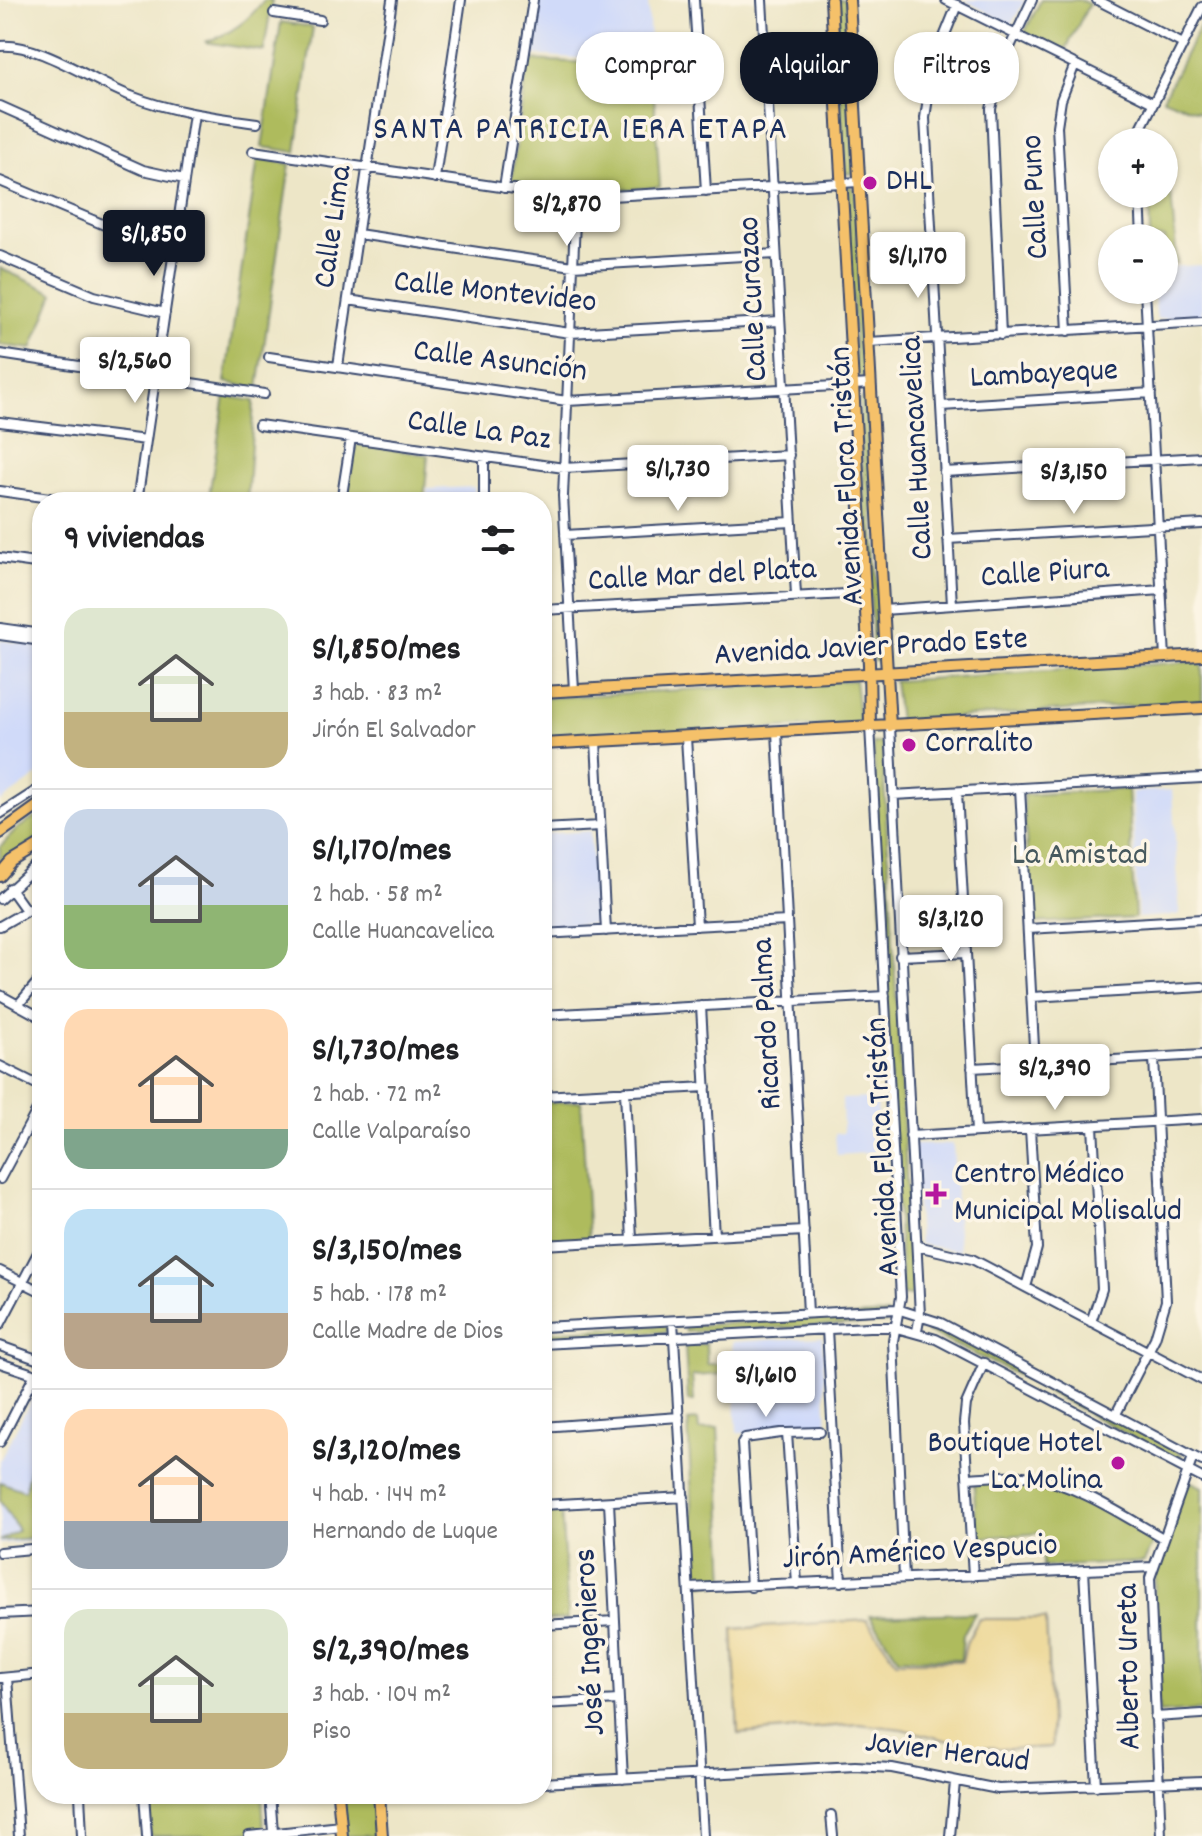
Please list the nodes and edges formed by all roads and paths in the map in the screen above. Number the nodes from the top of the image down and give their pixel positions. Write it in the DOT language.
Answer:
graph roads {
  1 [pos="392,0"];
  2 [pos="461,0"];
  3 [pos="533,0"];
  4 [pos="694,0"];
  5 [pos="762,0"];
  6 [pos="831,0"];
  7 [pos="849,0"];
  8 [pos="946,0"];
  9 [pos="1032,0"];
  10 [pos="1097,0"];
  11 [pos="957,5"];
  12 [pos="1202,7"];
  13 [pos="274,13"];
  14 [pos="320,20"];
  15 [pos="1011,32"];
  16 [pos="1016,32"];
  17 [pos="1019,36"];
  18 [pos="1183,44"];
  19 [pos="0,46"];
  20 [pos="1075,64"];
  21 [pos="1153,103"];
  22 [pos="993,104"];
  23 [pos="0,106"];
  24 [pos="194,114"];
  25 [pos="257,123"];
  26 [pos="1143,128"];
  27 [pos="253,151"];
  28 [pos="368,168"];
  29 [pos="435,178"];
  30 [pos="184,179"];
  31 [pos="0,181"];
  32 [pos="859,182"];
  33 [pos="842,184"];
  34 [pos="773,187"];
  35 [pos="504,188"];
  36 [pos="706,191"];
  37 [pos="576,198"];
  38 [pos="358,234"];
  39 [pos="174,246"];
  40 [pos="776,254"];
  41 [pos="0,256"];
  42 [pos="573,266"];
  43 [pos="348,300"];
  44 [pos="1146,304"];
  45 [pos="165,313"];
  46 [pos="780,321"];
  47 [pos="1202,322"];
  48 [pos="1147,325"];
  49 [pos="1068,331"];
  50 [pos="570,333"];
  51 [pos="1001,335"];
  52 [pos="937,339"];
  53 [pos="868,342"];
  54 [pos="0,354"];
  55 [pos="269,357"];
  56 [pos="338,366"];
  57 [pos="156,377"];
  58 [pos="871,384"];
  59 [pos="853,385"];
  60 [pos="785,388"];
  61 [pos="1151,393"];
  62 [pos="264,394"];
  63 [pos="567,401"];
  64 [pos="941,406"];
  65 [pos="0,422"];
  66 [pos="259,425"];
  67 [pos="351,438"];
  68 [pos="146,440"];
  69 [pos="789,455"];
  70 [pos="484,457"];
  71 [pos="1202,457"];
  72 [pos="1155,460"];
  73 [pos="564,468"];
  74 [pos="944,472"];
  75 [pos="0,491"];
  76 [pos="138,492"];
  77 [pos="343,492"];
  78 [pos="484,492"];
  79 [pos="32,496"];
  80 [pos="792,522"];
  81 [pos="1202,524"];
  82 [pos="1158,527"];
  83 [pos="565,535"];
  84 [pos="948,539"];
  85 [pos="0,558"];
  86 [pos="32,563"];
  87 [pos="1162,590"];
  88 [pos="865,593"];
  89 [pos="796,595"];
  90 [pos="952,605"];
  91 [pos="568,609"];
  92 [pos="552,610"];
  93 [pos="883,610"];
  94 [pos="0,628"];
  95 [pos="32,633"];
  96 [pos="0,635"];
  97 [pos="32,640"];
  98 [pos="1202,655"];
  99 [pos="1165,658"];
  100 [pos="887,674"];
  101 [pos="869,675"];
  102 [pos="574,690"];
  103 [pos="552,691"];
  104 [pos="1202,708"];
  105 [pos="870,726"];
  106 [pos="890,726"];
  107 [pos="777,732"];
  108 [pos="686,737"];
  109 [pos="596,741"];
  110 [pos="552,743"];
  111 [pos="1202,778"];
  112 [pos="1020,788"];
  113 [pos="957,792"];
  114 [pos="32,793"];
  115 [pos="893,795"];
  116 [pos="32,810"];
  117 [pos="0,814"];
  118 [pos="600,826"];
  119 [pos="552,828"];
  120 [pos="0,833"];
  121 [pos="32,850"];
  122 [pos="32,869"];
  123 [pos="0,876"];
  124 [pos="10,888"];
  125 [pos="0,899"];
  126 [pos="32,906"];
  127 [pos="25,909"];
  128 [pos="1202,919"];
  129 [pos="787,921"];
  130 [pos="0,926"];
  131 [pos="697,926"];
  132 [pos="1028,929"];
  133 [pos="606,931"];
  134 [pos="552,934"];
  135 [pos="966,953"];
  136 [pos="900,956"];
  137 [pos="1202,987"];
  138 [pos="32,989"];
  139 [pos="0,995"];
  140 [pos="885,996"];
  141 [pos="1032,997"];
  142 [pos="792,1001"];
  143 [pos="18,1005"];
  144 [pos="701,1006"];
  145 [pos="32,1013"];
  146 [pos="552,1014"];
  147 [pos="1202,1055"];
  148 [pos="1154,1058"];
  149 [pos="1035,1065"];
  150 [pos="0,1066"];
  151 [pos="972,1068"];
  152 [pos="32,1082"];
  153 [pos="706,1087"];
  154 [pos="625,1091"];
  155 [pos="552,1095"];
  156 [pos="1202,1119"];
  157 [pos="32,1120"];
  158 [pos="1158,1122"];
  159 [pos="1093,1126"];
  160 [pos="1030,1129"];
  161 [pos="976,1132"];
  162 [pos="910,1136"];
  163 [pos="0,1179"];
  164 [pos="804,1231"];
  165 [pos="714,1236"];
  166 [pos="632,1240"];
  167 [pos="552,1244"];
  168 [pos="917,1246"];
  169 [pos="32,1264"];
  170 [pos="0,1271"];
  171 [pos="22,1283"];
  172 [pos="1026,1287"];
  173 [pos="32,1288"];
  174 [pos="897,1309"];
  175 [pos="808,1313"];
  176 [pos="920,1315"];
  177 [pos="673,1321"];
  178 [pos="1091,1322"];
  179 [pos="0,1325"];
  180 [pos="552,1327"];
  181 [pos="893,1327"];
  182 [pos="827,1329"];
  183 [pos="917,1331"];
  184 [pos="674,1337"];
  185 [pos="552,1343"];
  186 [pos="0,1346"];
  187 [pos="1148,1352"];
  188 [pos="32,1357"];
  189 [pos="0,1363"];
  190 [pos="984,1363"];
  191 [pos="32,1375"];
  192 [pos="1202,1380"];
  193 [pos="32,1387"];
  194 [pos="1116,1414"];
  195 [pos="679,1417"];
  196 [pos="552,1426"];
  197 [pos="820,1432"];
  198 [pos="787,1433"];
  199 [pos="0,1442"];
  200 [pos="1198,1459"];
  201 [pos="1186,1471"];
  202 [pos="969,1478"];
  203 [pos="1202,1478"];
  204 [pos="684,1497"];
  205 [pos="609,1502"];
  206 [pos="552,1505"];
  207 [pos="1163,1538"];
  208 [pos="32,1549"];
  209 [pos="0,1552"];
  210 [pos="1153,1567"];
  211 [pos="1084,1570"];
  212 [pos="973,1576"];
  213 [pos="904,1578"];
  214 [pos="841,1582"];
  215 [pos="797,1584"];
  216 [pos="751,1587"];
  217 [pos="689,1588"];
  218 [pos="32,1612"];
  219 [pos="0,1614"];
  220 [pos="615,1621"];
  221 [pos="552,1624"];
  222 [pos="32,1675"];
  223 [pos="4,1678"];
  224 [pos="619,1700"];
  225 [pos="552,1703"];
  226 [pos="1202,1714"];
  227 [pos="1155,1717"];
  228 [pos="700,1775"];
  229 [pos="623,1779"];
  230 [pos="1202,1781"];
  231 [pos="955,1782"];
  232 [pos="552,1783"];
  233 [pos="1159,1783"];
  234 [pos="1096,1786"];
  235 [pos="80,1804"];
  236 [pos="145,1804"];
  237 [pos="271,1804"];
  238 [pos="339,1804"];
  239 [pos="380,1804"];
  240 [pos="831,1815"];
  241 [pos="341,1831"];
  242 [pos="273,1832"];
  243 [pos="16,1835"];
  244 [pos="82,1836"];
  245 [pos="147,1836"];
  246 [pos="249,1836"];
  247 [pos="382,1836"];
  248 [pos="703,1836"];
  249 [pos="833,1836"];
  250 [pos="950,1836"];
  251 [pos="1161,1836"];
  1 -- 28 [label="street, Calle Lima"];
  2 -- 29 [label="street"];
  3 -- 35 [label="street"];
  4 -- 36 [label="street"];
  5 -- 34 [label="street, Calle Curazao"];
  6 -- 33 [label="main road, Avenida Flora Tristán"];
  7 -- 32 [label="main road, Avenida Flora Tristán"];
  8 -- 11 [label="street"];
  9 -- 16 [label="street"];
  10 -- 18 [label="street"];
  11 -- 15 [label="street"];
  11 -- 52 [label="street, Calle Huancavelica"];
  12 -- 18 [label="street"];
  13 -- 14 [label="street"];
  17 -- 20 [label="street"];
  18 -- 21 [label="street"];
  19 -- 24 [label="street"];
  20 -- 21 [label="street"];
  20 -- 49 [label="street, Calle Puno"];
  21 -- 26 [label="street"];
  22 -- 51 [label="street"];
  23 -- 30 [label="street"];
  24 -- 25 [label="street"];
  24 -- 30 [label="street"];
  27 -- 28 [label="street"];
  28 -- 29 [label="street"];
  28 -- 38 [label="street, Calle Lima"];
  29 -- 35 [label="street"];
  30 -- 39 [label="street"];
  31 -- 39 [label="street"];
  32 -- 33 [label="street"];
  32 -- 53 [label="main road, Avenida Flora Tristán"];
  33 -- 34 [label="street"];
  33 -- 59 [label="main road, Avenida Flora Tristán"];
  34 -- 36 [label="street"];
  34 -- 40 [label="street, Calle Curazao"];
  35 -- 37 [label="street"];
  36 -- 37 [label="street"];
  37 -- 42 [label="street"];
  38 -- 42 [label="street"];
  38 -- 43 [label="street, Calle Lima"];
  39 -- 45 [label="street"];
  40 -- 42 [label="street"];
  40 -- 46 [label="street, Calle Curazao"];
  41 -- 45 [label="street"];
  42 -- 50 [label="street"];
  43 -- 50 [label="street, Calle Montevideo"];
  43 -- 56 [label="street, Calle Lima"];
  44 -- 48 [label="street"];
  45 -- 57 [label="street"];
  46 -- 50 [label="street, Calle Montevideo"];
  46 -- 60 [label="street, Calle Curazao"];
  47 -- 48 [label="street"];
  48 -- 49 [label="street"];
  48 -- 61 [label="street"];
  49 -- 51 [label="street"];
  50 -- 63 [label="street"];
  51 -- 52 [label="street"];
  52 -- 53 [label="street"];
  52 -- 64 [label="street, Calle Huancavelica"];
  53 -- 58 [label="main road, Avenida Flora Tristán"];
  54 -- 57 [label="street"];
  55 -- 56 [label="street, Calle Asunción"];
  56 -- 63 [label="street, Calle Asunción"];
  57 -- 62 [label="street"];
  57 -- 68 [label="street"];
  58 -- 59 [label="street, Calle Asunción"];
  58 -- 93 [label="main road, Avenida Flora Tristán"];
  59 -- 60 [label="street, Calle Asunción"];
  59 -- 88 [label="main road, Avenida Flora Tristán"];
  60 -- 63 [label="street, Calle Asunción"];
  60 -- 69 [label="street, Calle Curazao"];
  61 -- 64 [label="street, Lambayeque"];
  61 -- 72 [label="street"];
  63 -- 73 [label="street"];
  64 -- 74 [label="street, Calle Huancavelica"];
  65 -- 68 [label="street"];
  66 -- 67 [label="street, Calle La Paz"];
  67 -- 70 [label="street, Calle La Paz"];
  67 -- 77 [label="street"];
  68 -- 76 [label="street"];
  69 -- 73 [label="street, Calle La Paz"];
  69 -- 80 [label="street, Calle Curazao"];
  70 -- 73 [label="street, Calle La Paz"];
  70 -- 78 [label="street"];
  71 -- 72 [label="street"];
  72 -- 74 [label="street"];
  72 -- 82 [label="street"];
  73 -- 83 [label="street"];
  74 -- 84 [label="street, Calle Huancavelica"];
  75 -- 79 [label="street"];
  80 -- 83 [label="street"];
  80 -- 89 [label="street, Calle Curazao"];
  81 -- 82 [label="street"];
  82 -- 84 [label="street"];
  82 -- 87 [label="street"];
  83 -- 91 [label="street"];
  84 -- 90 [label="street, Calle Huancavelica"];
  85 -- 86 [label="street"];
  87 -- 90 [label="street, Calle Piura"];
  87 -- 99 [label="street"];
  88 -- 89 [label="street, Calle Mar del Plata"];
  88 -- 101 [label="main road, Avenida Flora Tristán"];
  89 -- 91 [label="street, Calle Mar del Plata"];
  90 -- 93 [label="street, Calle Piura"];
  91 -- 92 [label="street, Calle Mar del Plata"];
  91 -- 102 [label="street"];
  93 -- 100 [label="main road, Avenida Flora Tristán"];
  94 -- 95 [label="street"];
  96 -- 97 [label="street"];
  98 -- 99 [label="main road, Avenida Javier Prado Este"];
  99 -- 100 [label="main road, Avenida Javier Prado Este"];
  100 -- 101 [label="main road, Avenida Javier Prado Este"];
  100 -- 106 [label="main road, Avenida Flora Tristán"];
  101 -- 102 [label="main road, Avenida Javier Prado Este"];
  101 -- 105 [label="main road, Avenida Flora Tristán"];
  102 -- 103 [label="main road, Avenida Javier Prado Este"];
  104 -- 106 [label="main road"];
  105 -- 106 [label="main road"];
  105 -- 107 [label="main road"];
  105 -- 140 [label="street, Avenida Flora Tristán"];
  106 -- 115 [label="street, Avenida Flora Tristán"];
  107 -- 108 [label="main road"];
  107 -- 129 [label="street, Ricardo Palma"];
  108 -- 109 [label="main road"];
  108 -- 131 [label="street"];
  109 -- 110 [label="main road"];
  109 -- 118 [label="street"];
  111 -- 112 [label="street"];
  112 -- 113 [label="street"];
  112 -- 132 [label="street"];
  113 -- 115 [label="street"];
  113 -- 135 [label="street"];
  114 -- 117 [label="street"];
  115 -- 136 [label="street, Avenida Flora Tristán"];
  116 -- 120 [label="main road"];
  118 -- 119 [label="street"];
  118 -- 133 [label="street"];
  121 -- 123 [label="main road"];
  122 -- 124 [label="street"];
  124 -- 125 [label="street"];
  124 -- 127 [label="street"];
  126 -- 127 [label="street"];
  127 -- 130 [label="street"];
  128 -- 132 [label="street"];
  129 -- 131 [label="street"];
  129 -- 142 [label="street, Ricardo Palma"];
  131 -- 133 [label="street"];
  132 -- 141 [label="street"];
  133 -- 134 [label="street"];
  135 -- 136 [label="street"];
  135 -- 151 [label="street"];
  136 -- 162 [label="street, Avenida Flora Tristán"];
  137 -- 141 [label="street"];
  138 -- 143 [label="street"];
  139 -- 143 [label="street"];
  140 -- 142 [label="street"];
  140 -- 174 [label="street, Avenida Flora Tristán"];
  141 -- 149 [label="street"];
  142 -- 144 [label="street"];
  142 -- 164 [label="street, Ricardo Palma"];
  143 -- 145 [label="street"];
  144 -- 146 [label="street"];
  144 -- 153 [label="street"];
  147 -- 148 [label="street"];
  148 -- 149 [label="street"];
  148 -- 158 [label="street"];
  149 -- 151 [label="street"];
  150 -- 152 [label="street"];
  151 -- 161 [label="street"];
  153 -- 154 [label="street"];
  153 -- 165 [label="street"];
  154 -- 155 [label="street"];
  154 -- 166 [label="street"];
  156 -- 158 [label="street"];
  157 -- 163 [label="street"];
  158 -- 159 [label="street"];
  158 -- 187 [label="street"];
  159 -- 160 [label="street"];
  159 -- 178 [label="street"];
  160 -- 161 [label="street"];
  160 -- 172 [label="street"];
  161 -- 162 [label="street"];
  162 -- 168 [label="street, Avenida Flora Tristán"];
  164 -- 165 [label="street"];
  164 -- 175 [label="street, Ricardo Palma"];
  165 -- 166 [label="street"];
  166 -- 167 [label="street"];
  168 -- 172 [label="street"];
  168 -- 176 [label="street, Avenida Flora Tristán"];
  169 -- 171 [label="street"];
  170 -- 171 [label="street"];
  171 -- 173 [label="street"];
  171 -- 179 [label="street"];
  172 -- 178 [label="street"];
  174 -- 175 [label="street"];
  174 -- 176 [label="street"];
  174 -- 181 [label="street, Avenida Flora Tristán"];
  175 -- 177 [label="street"];
  176 -- 183 [label="street, Avenida Flora Tristán"];
  176 -- 194 [label="street"];
  177 -- 180 [label="street"];
  177 -- 184 [label="street"];
  178 -- 187 [label="street"];
  181 -- 182 [label="street"];
  181 -- 183 [label="street"];
  181 -- 213 [label="street, Avenida Flora Tristán"];
  182 -- 184 [label="street"];
  182 -- 214 [label="street"];
  183 -- 190 [label="street"];
  184 -- 185 [label="street"];
  184 -- 195 [label="street"];
  186 -- 188 [label="street"];
  187 -- 192 [label="street"];
  187 -- 194 [label="street"];
  189 -- 191 [label="street"];
  190 -- 201 [label="street"];
  190 -- 202 [label="street"];
  193 -- 199 [label="street"];
  194 -- 200 [label="street"];
  195 -- 196 [label="street"];
  195 -- 204 [label="street"];
  197 -- 198 [label="street"];
  198 -- 215 [label="street"];
  198 -- 216 [label="street"];
  200 -- 201 [label="street, Alberto Ureta"];
  201 -- 203 [label="street"];
  201 -- 207 [label="street, Alberto Ureta"];
  202 -- 207 [label="street"];
  202 -- 212 [label="street"];
  204 -- 205 [label="street"];
  204 -- 217 [label="street"];
  205 -- 206 [label="street"];
  205 -- 220 [label="street, José Ingenieros"];
  207 -- 210 [label="street, Alberto Ureta"];
  208 -- 209 [label="street"];
  210 -- 211 [label="street, Jirón Américo Vespucio"];
  210 -- 227 [label="street, Alberto Ureta"];
  211 -- 212 [label="street, Jirón Américo Vespucio"];
  211 -- 234 [label="street"];
  212 -- 213 [label="street, Jirón Américo Vespucio"];
  213 -- 214 [label="street, Jirón Américo Vespucio"];
  214 -- 215 [label="street, Jirón Américo Vespucio"];
  215 -- 216 [label="street, Jirón Américo Vespucio"];
  216 -- 217 [label="street, Jirón Américo Vespucio"];
  217 -- 228 [label="street"];
  218 -- 219 [label="street"];
  220 -- 221 [label="street"];
  220 -- 224 [label="street, José Ingenieros"];
  222 -- 223 [label="street"];
  223 -- 243 [label="street"];
  224 -- 225 [label="street"];
  224 -- 229 [label="street, José Ingenieros"];
  226 -- 227 [label="street"];
  227 -- 233 [label="street, Alberto Ureta"];
  228 -- 229 [label="street, Javier Heraud"];
  228 -- 231 [label="street, Javier Heraud"];
  228 -- 248 [label="street"];
  229 -- 232 [label="street, Javier Heraud"];
  230 -- 233 [label="street, Javier Heraud"];
  231 -- 234 [label="street, Javier Heraud"];
  231 -- 250 [label="street"];
  233 -- 234 [label="street, Javier Heraud"];
  233 -- 251 [label="street, Alberto Ureta"];
  235 -- 244 [label="street"];
  236 -- 245 [label="street"];
  237 -- 242 [label="street"];
  238 -- 241 [label="main road"];
  239 -- 247 [label="main road"];
  240 -- 249 [label="street"];
  241 -- 242 [label="street"];
  242 -- 246 [label="street"];
}
